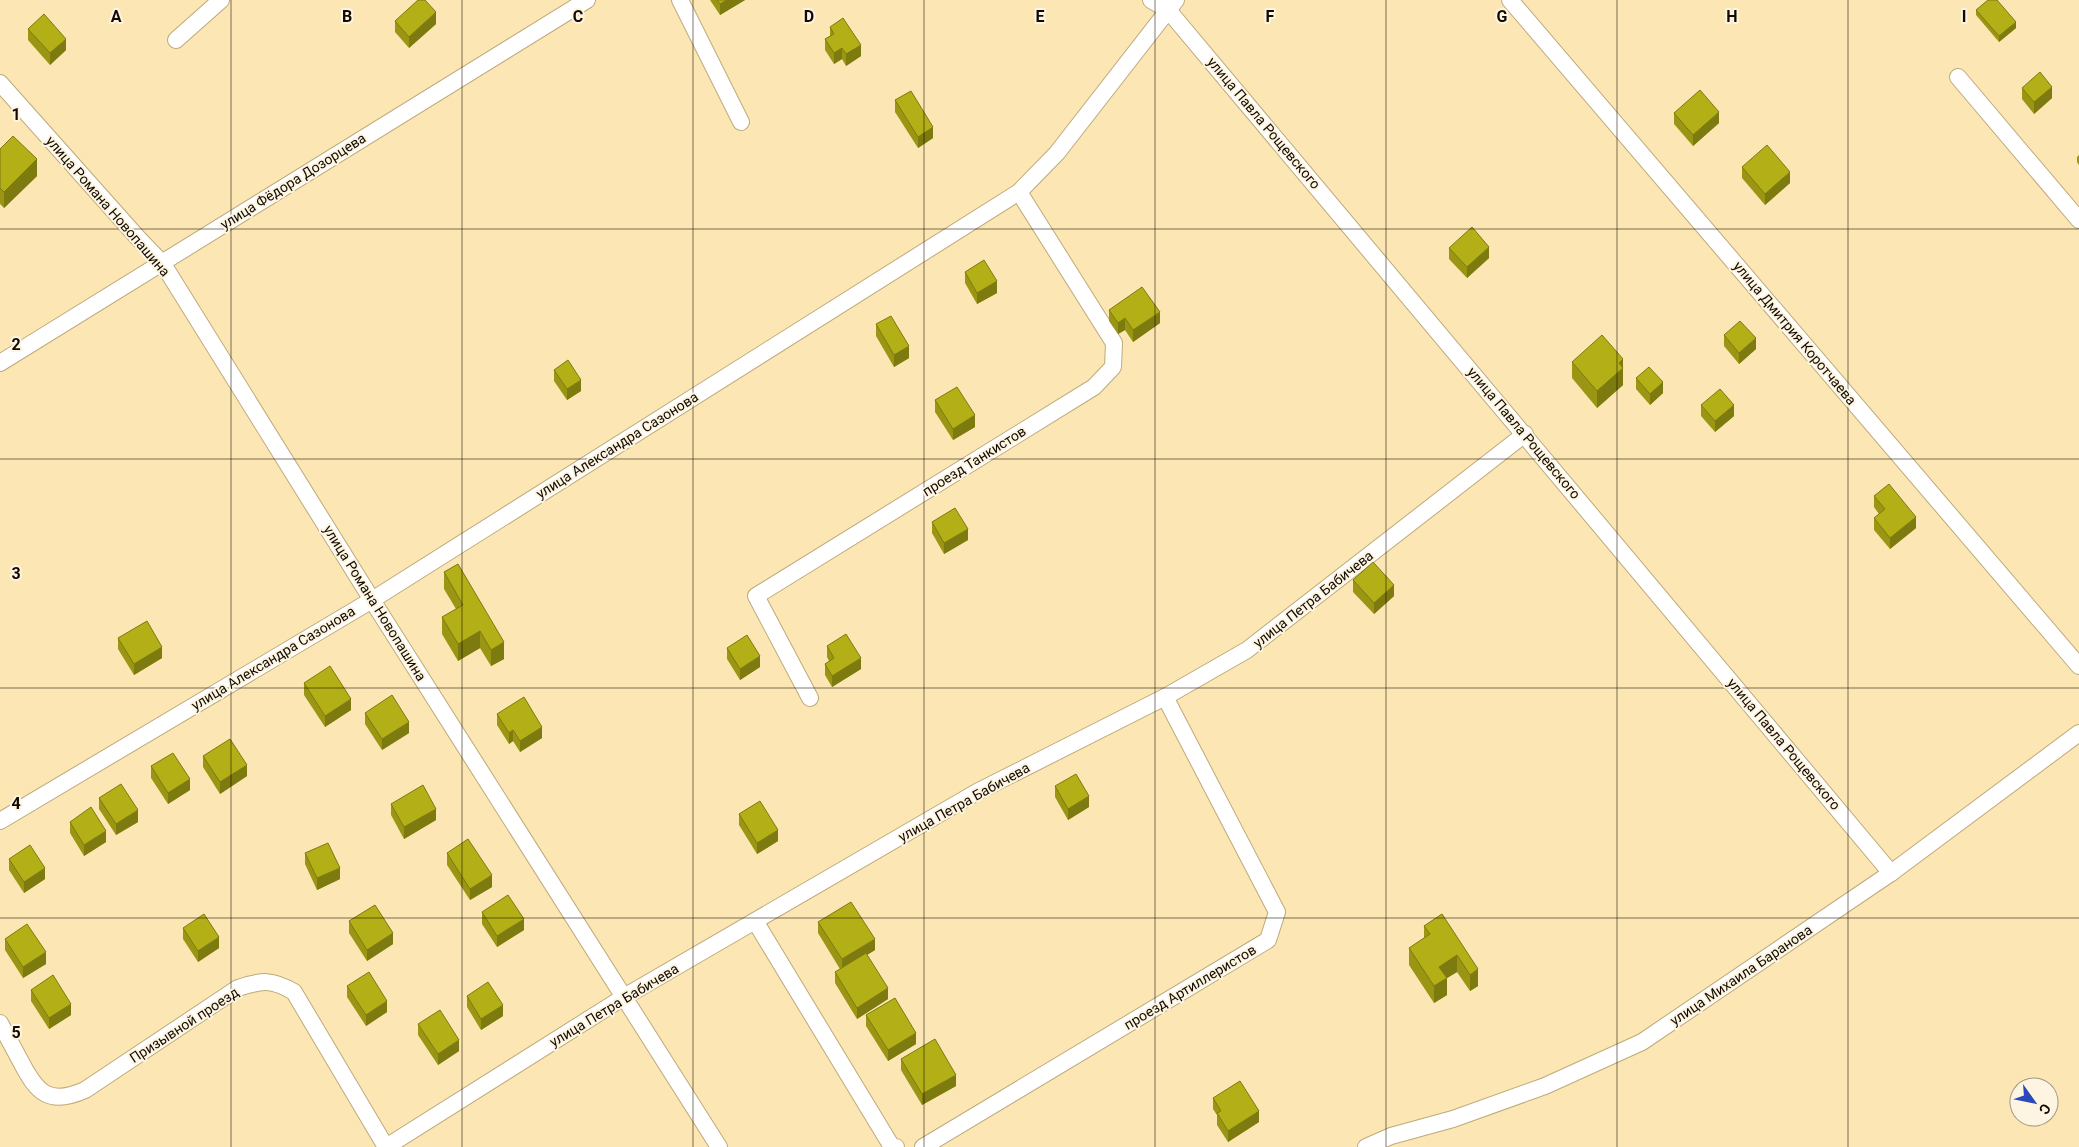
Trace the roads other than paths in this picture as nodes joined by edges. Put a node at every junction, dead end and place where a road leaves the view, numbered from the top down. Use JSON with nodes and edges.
{"nodes":[{"id":1,"x":221,"y":0,"type":"edge"},
{"id":2,"x":587,"y":0,"type":"edge"},
{"id":3,"x":680,"y":0,"type":"edge"},
{"id":4,"x":1151,"y":0,"type":"edge"},
{"id":5,"x":1510,"y":0,"type":"edge"},
{"id":6,"x":1172,"y":5,"type":"edge"},
{"id":7,"x":176,"y":40,"type":"dead end"},
{"id":8,"x":1958,"y":77,"type":"dead end"},
{"id":9,"x":0,"y":83,"type":"edge"},
{"id":10,"x":741,"y":122,"type":"dead end"},
{"id":11,"x":1018,"y":192,"type":"junction"},
{"id":12,"x":2079,"y":220,"type":"edge"},
{"id":13,"x":163,"y":264,"type":"junction"},
{"id":14,"x":0,"y":363,"type":"edge"},
{"id":15,"x":1525,"y":434,"type":"junction"},
{"id":16,"x":372,"y":600,"type":"junction"},
{"id":17,"x":2079,"y":666,"type":"edge"},
{"id":18,"x":1165,"y":697,"type":"junction"},
{"id":19,"x":810,"y":698,"type":"dead end"},
{"id":20,"x":2079,"y":733,"type":"edge"},
{"id":21,"x":0,"y":821,"type":"edge"},
{"id":22,"x":1891,"y":874,"type":"junction"},
{"id":23,"x":754,"y":922,"type":"junction"},
{"id":24,"x":624,"y":997,"type":"junction"},
{"id":25,"x":0,"y":1023,"type":"edge"},
{"id":26,"x":386,"y":1147,"type":"edge"},
{"id":27,"x":719,"y":1147,"type":"edge"},
{"id":28,"x":896,"y":1147,"type":"edge"},
{"id":29,"x":923,"y":1147,"type":"edge"},
{"id":30,"x":1366,"y":1147,"type":"edge"}],
"edges":[{"from":1,"to":7,"type":"street"},
{"from":2,"to":13,"type":"street","name":"улица Фёдора Дозорцева"},
{"from":3,"to":10,"type":"street"},
{"from":4,"to":6,"type":"street","name":"улица Павла Рощевского"},
{"from":5,"to":17,"type":"street","name":"улица Дмитрия Коротчаева"},
{"from":6,"to":11,"type":"street","name":"улица Александра Сазонова"},
{"from":6,"to":15,"type":"street","name":"улица Павла Рощевского"},
{"from":8,"to":12,"type":"street"},
{"from":9,"to":13,"type":"street","name":"улица Романа Новопашина"},
{"from":11,"to":16,"type":"street","name":"улица Александра Сазонова"},
{"from":11,"to":19,"type":"street","name":"проезд Танкистов"},
{"from":13,"to":14,"type":"street","name":"улица Фёдора Дозорцева"},
{"from":13,"to":16,"type":"street","name":"улица Романа Новопашина"},
{"from":15,"to":18,"type":"street","name":"улица Петра Бабичева"},
{"from":15,"to":22,"type":"street","name":"улица Павла Рощевского"},
{"from":16,"to":21,"type":"street","name":"улица Александра Сазонова"},
{"from":16,"to":24,"type":"street","name":"улица Романа Новопашина"},
{"from":18,"to":23,"type":"street","name":"улица Петра Бабичева"},
{"from":18,"to":29,"type":"street","name":"проезд Артиллеристов"},
{"from":20,"to":22,"type":"street","name":"улица Михаила Баранова"},
{"from":22,"to":30,"type":"street","name":"улица Михаила Баранова"},
{"from":23,"to":24,"type":"street","name":"улица Петра Бабичева"},
{"from":23,"to":28,"type":"street"},
{"from":24,"to":26,"type":"street","name":"улица Петра Бабичева"},
{"from":24,"to":27,"type":"street","name":"улица Романа Новопашина"},
{"from":25,"to":26,"type":"street","name":"Призывной проезд"}]}
